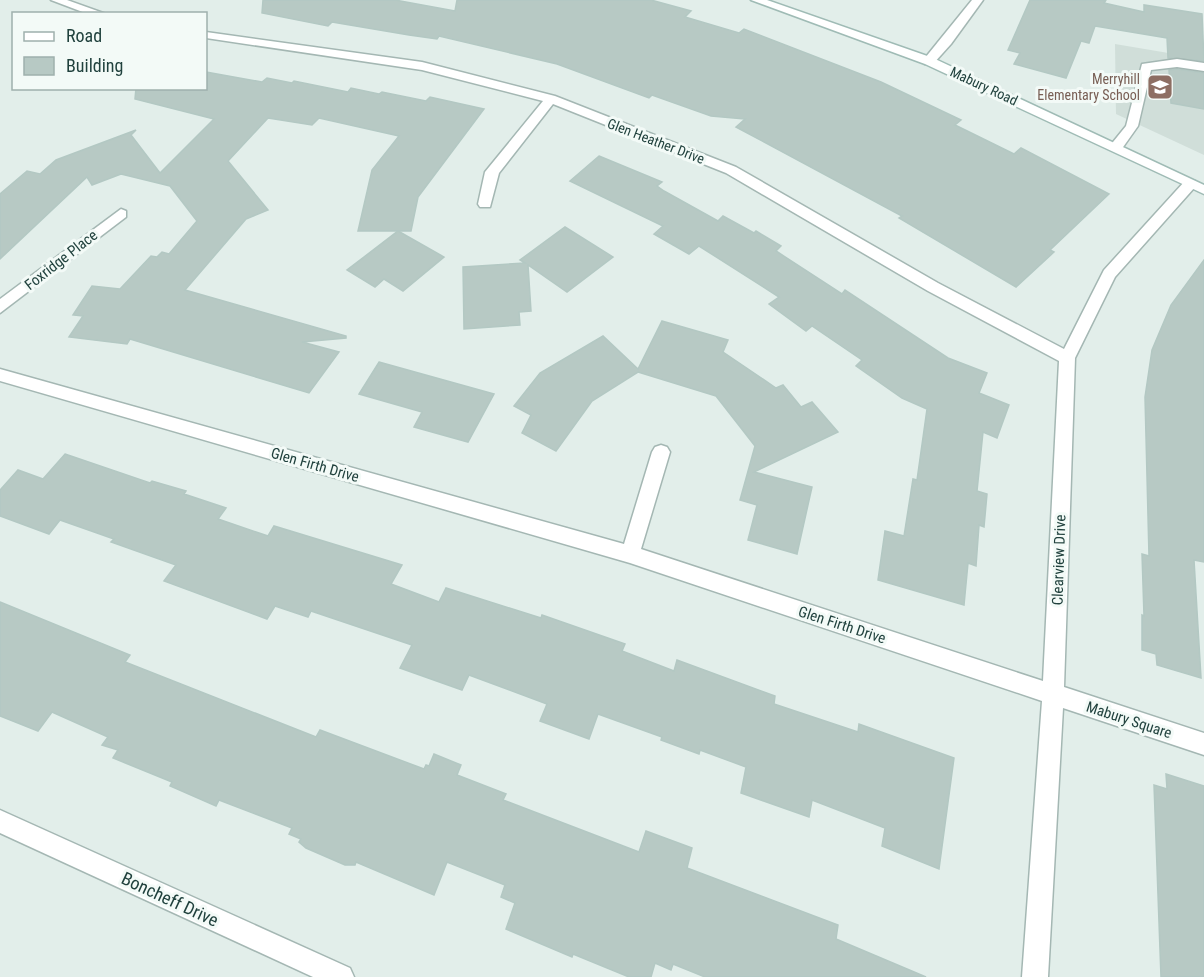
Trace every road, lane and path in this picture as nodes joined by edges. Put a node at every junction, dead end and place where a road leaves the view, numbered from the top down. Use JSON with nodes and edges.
{"nodes":[{"id":1,"x":56,"y":0,"type":"edge"},
{"id":2,"x":756,"y":0,"type":"edge"},
{"id":3,"x":978,"y":0,"type":"edge"},
{"id":4,"x":95,"y":12,"type":"edge"},
{"id":5,"x":207,"y":35,"type":"edge"},
{"id":6,"x":929,"y":61,"type":"junction"},
{"id":7,"x":1204,"y":67,"type":"edge"},
{"id":8,"x":551,"y":99,"type":"junction"},
{"id":9,"x":1116,"y":147,"type":"junction"},
{"id":10,"x":1197,"y":187,"type":"edge"},
{"id":11,"x":485,"y":204,"type":"dead end"},
{"id":12,"x":121,"y":213,"type":"dead end"},
{"id":13,"x":0,"y":307,"type":"edge"},
{"id":14,"x":1067,"y":358,"type":"junction"},
{"id":15,"x":0,"y":375,"type":"edge"},
{"id":16,"x":661,"y":452,"type":"dead end"},
{"id":17,"x":630,"y":554,"type":"junction"},
{"id":18,"x":1053,"y":695,"type":"junction"},
{"id":19,"x":1204,"y":744,"type":"edge"},
{"id":20,"x":0,"y":821,"type":"edge"},
{"id":21,"x":341,"y":977,"type":"edge"},
{"id":22,"x":1035,"y":977,"type":"edge"}],
"edges":[{"from":1,"to":4,"type":"street"},
{"from":2,"to":6,"type":"street","name":"Mabury Road"},
{"from":3,"to":6,"type":"street"},
{"from":5,"to":8,"type":"street","name":"Glen Heather Drive"},
{"from":6,"to":9,"type":"street","name":"Mabury Road"},
{"from":7,"to":9,"type":"street"},
{"from":8,"to":11,"type":"street"},
{"from":8,"to":14,"type":"street","name":"Glen Heather Drive"},
{"from":9,"to":10,"type":"street","name":"Mabury Road"},
{"from":10,"to":14,"type":"street","name":"Clearview Drive"},
{"from":12,"to":13,"type":"street","name":"Foxridge Place"},
{"from":14,"to":18,"type":"street","name":"Clearview Drive"},
{"from":15,"to":17,"type":"street","name":"Glen Firth Drive"},
{"from":16,"to":17,"type":"street"},
{"from":17,"to":18,"type":"street","name":"Glen Firth Drive"},
{"from":18,"to":19,"type":"street","name":"Mabury Square"},
{"from":18,"to":22,"type":"street","name":"Clearview Drive"},
{"from":20,"to":21,"type":"street","name":"Boncheff Drive"}]}
